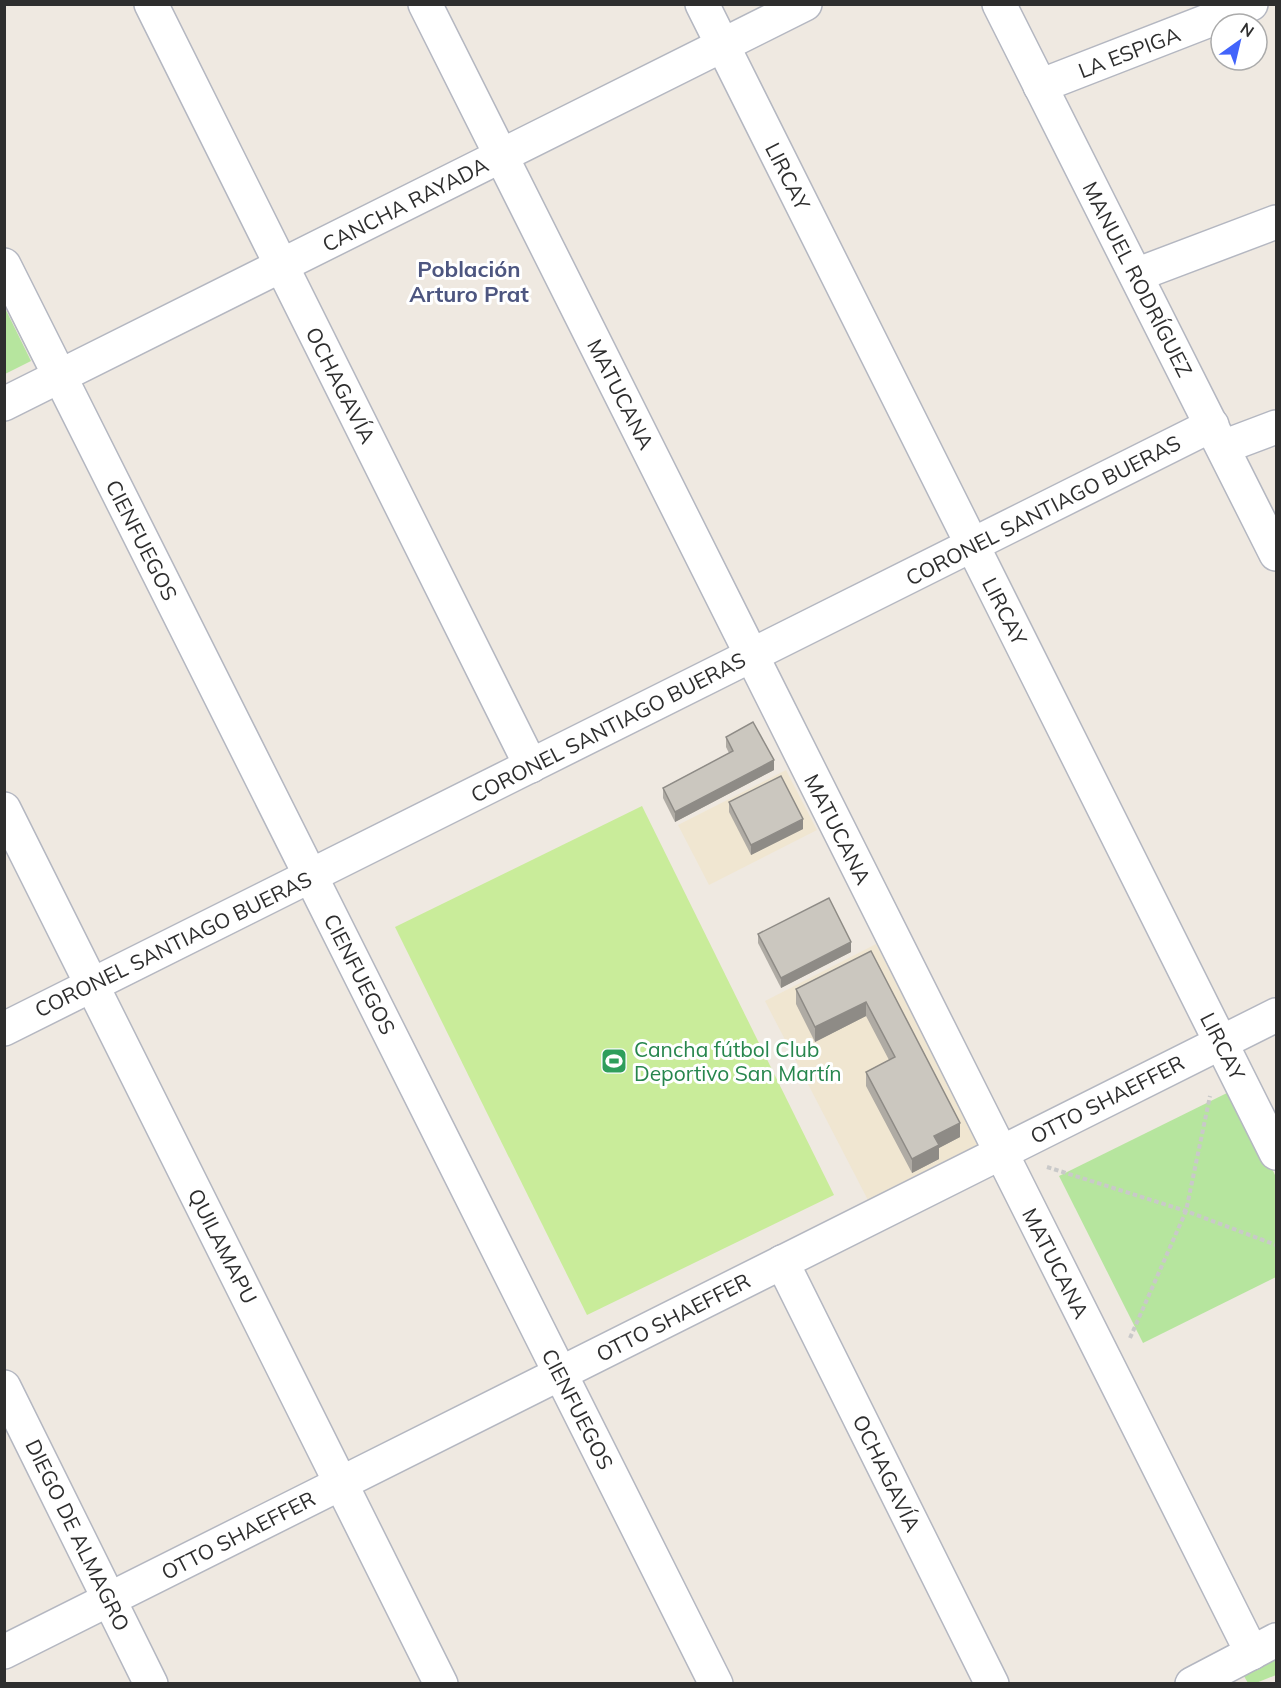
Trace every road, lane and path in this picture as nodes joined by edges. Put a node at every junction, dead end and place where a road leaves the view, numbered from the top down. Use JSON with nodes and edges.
{"nodes":[{"id":1,"x":151,"y":4,"type":"edge"},
{"id":2,"x":425,"y":4,"type":"edge"},
{"id":3,"x":702,"y":4,"type":"edge"},
{"id":4,"x":805,"y":4,"type":"edge"},
{"id":5,"x":999,"y":4,"type":"edge"},
{"id":6,"x":1251,"y":4,"type":"edge"},
{"id":7,"x":723,"y":46,"type":"junction"},
{"id":8,"x":1040,"y":86,"type":"junction"},
{"id":9,"x":501,"y":156,"type":"junction"},
{"id":10,"x":1276,"y":222,"type":"edge"},
{"id":11,"x":4,"y":265,"type":"edge"},
{"id":12,"x":282,"y":266,"type":"junction"},
{"id":13,"x":1136,"y":274,"type":"junction"},
{"id":14,"x":60,"y":377,"type":"junction"},
{"id":15,"x":4,"y":404,"type":"edge"},
{"id":16,"x":1276,"y":427,"type":"edge"},
{"id":17,"x":1217,"y":436,"type":"junction"},
{"id":18,"x":973,"y":546,"type":"junction"},
{"id":19,"x":1276,"y":554,"type":"edge"},
{"id":20,"x":752,"y":656,"type":"junction"},
{"id":21,"x":531,"y":766,"type":"junction"},
{"id":22,"x":4,"y":809,"type":"edge"},
{"id":23,"x":311,"y":876,"type":"junction"},
{"id":24,"x":92,"y":985,"type":"junction"},
{"id":25,"x":1276,"y":1015,"type":"edge"},
{"id":26,"x":4,"y":1029,"type":"edge"},
{"id":27,"x":1221,"y":1042,"type":"junction"},
{"id":28,"x":1001,"y":1152,"type":"junction"},
{"id":29,"x":1276,"y":1153,"type":"edge"},
{"id":30,"x":1186,"y":1211,"type":"junction"},
{"id":31,"x":1276,"y":1245,"type":"edge"},
{"id":32,"x":782,"y":1262,"type":"junction"},
{"id":33,"x":560,"y":1374,"type":"junction"},
{"id":34,"x":1113,"y":1376,"type":"junction"},
{"id":35,"x":4,"y":1387,"type":"edge"},
{"id":36,"x":341,"y":1483,"type":"junction"},
{"id":37,"x":110,"y":1599,"type":"junction"},
{"id":38,"x":1264,"y":1647,"type":"edge"},
{"id":39,"x":4,"y":1652,"type":"edge"},
{"id":40,"x":152,"y":1683,"type":"edge"},
{"id":41,"x":441,"y":1683,"type":"edge"},
{"id":42,"x":716,"y":1683,"type":"edge"},
{"id":43,"x":992,"y":1683,"type":"edge"},
{"id":44,"x":1192,"y":1683,"type":"edge"}],
"edges":[{"from":1,"to":12,"type":"street","name":"OCHAGAVÍA"},
{"from":2,"to":9,"type":"street","name":"MATUCANA"},
{"from":3,"to":7,"type":"street","name":"LIRCAY"},
{"from":4,"to":7,"type":"street","name":"CANCHA RAYADA"},
{"from":5,"to":8,"type":"street","name":"MANUEL RODRÍGUEZ"},
{"from":6,"to":8,"type":"street","name":"LA ESPIGA"},
{"from":7,"to":9,"type":"street","name":"CANCHA RAYADA"},
{"from":7,"to":18,"type":"street","name":"LIRCAY"},
{"from":8,"to":13,"type":"street","name":"MANUEL RODRÍGUEZ"},
{"from":9,"to":12,"type":"street","name":"CANCHA RAYADA"},
{"from":9,"to":20,"type":"street","name":"MATUCANA"},
{"from":10,"to":13,"type":"street"},
{"from":11,"to":14,"type":"street","name":"CIENFUEGOS"},
{"from":12,"to":14,"type":"street","name":"CANCHA RAYADA"},
{"from":12,"to":21,"type":"street","name":"OCHAGAVÍA"},
{"from":13,"to":17,"type":"street","name":"MANUEL RODRÍGUEZ"},
{"from":14,"to":15,"type":"street","name":"CANCHA RAYADA"},
{"from":14,"to":23,"type":"street","name":"CIENFUEGOS"},
{"from":16,"to":17,"type":"street","name":"CORONEL SANTIAGO BUERAS"},
{"from":17,"to":18,"type":"street","name":"CORONEL SANTIAGO BUERAS"},
{"from":17,"to":19,"type":"street","name":"MANUEL RODRÍGUEZ"},
{"from":18,"to":20,"type":"street","name":"CORONEL SANTIAGO BUERAS"},
{"from":18,"to":27,"type":"street","name":"LIRCAY"},
{"from":20,"to":21,"type":"street","name":"CORONEL SANTIAGO BUERAS"},
{"from":20,"to":28,"type":"street","name":"MATUCANA"},
{"from":21,"to":23,"type":"street","name":"CORONEL SANTIAGO BUERAS"},
{"from":22,"to":24,"type":"street","name":"QUILAMAPU"},
{"from":23,"to":24,"type":"street","name":"CORONEL SANTIAGO BUERAS"},
{"from":23,"to":33,"type":"street","name":"CIENFUEGOS"},
{"from":24,"to":26,"type":"street","name":"CORONEL SANTIAGO BUERAS"},
{"from":24,"to":36,"type":"street","name":"QUILAMAPU"},
{"from":25,"to":27,"type":"street","name":"OTTO SHAEFFER"},
{"from":27,"to":28,"type":"street","name":"OTTO SHAEFFER"},
{"from":27,"to":29,"type":"street","name":"LIRCAY"},
{"from":27,"to":30,"type":"path"},
{"from":28,"to":30,"type":"path"},
{"from":28,"to":32,"type":"street","name":"OTTO SHAEFFER"},
{"from":28,"to":34,"type":"street","name":"MATUCANA"},
{"from":30,"to":31,"type":"path"},
{"from":30,"to":34,"type":"path"},
{"from":32,"to":33,"type":"street","name":"OTTO SHAEFFER"},
{"from":32,"to":43,"type":"street","name":"OCHAGAVÍA"},
{"from":33,"to":36,"type":"street","name":"OTTO SHAEFFER"},
{"from":33,"to":42,"type":"street","name":"CIENFUEGOS"},
{"from":34,"to":38,"type":"street","name":"MATUCANA"},
{"from":35,"to":37,"type":"street","name":"DIEGO DE ALMAGRO"},
{"from":36,"to":37,"type":"street","name":"OTTO SHAEFFER"},
{"from":36,"to":41,"type":"street","name":"QUILAMAPU"},
{"from":37,"to":39,"type":"street","name":"OTTO SHAEFFER"},
{"from":37,"to":40,"type":"street","name":"DIEGO DE ALMAGRO"},
{"from":38,"to":44,"type":"street"}]}
